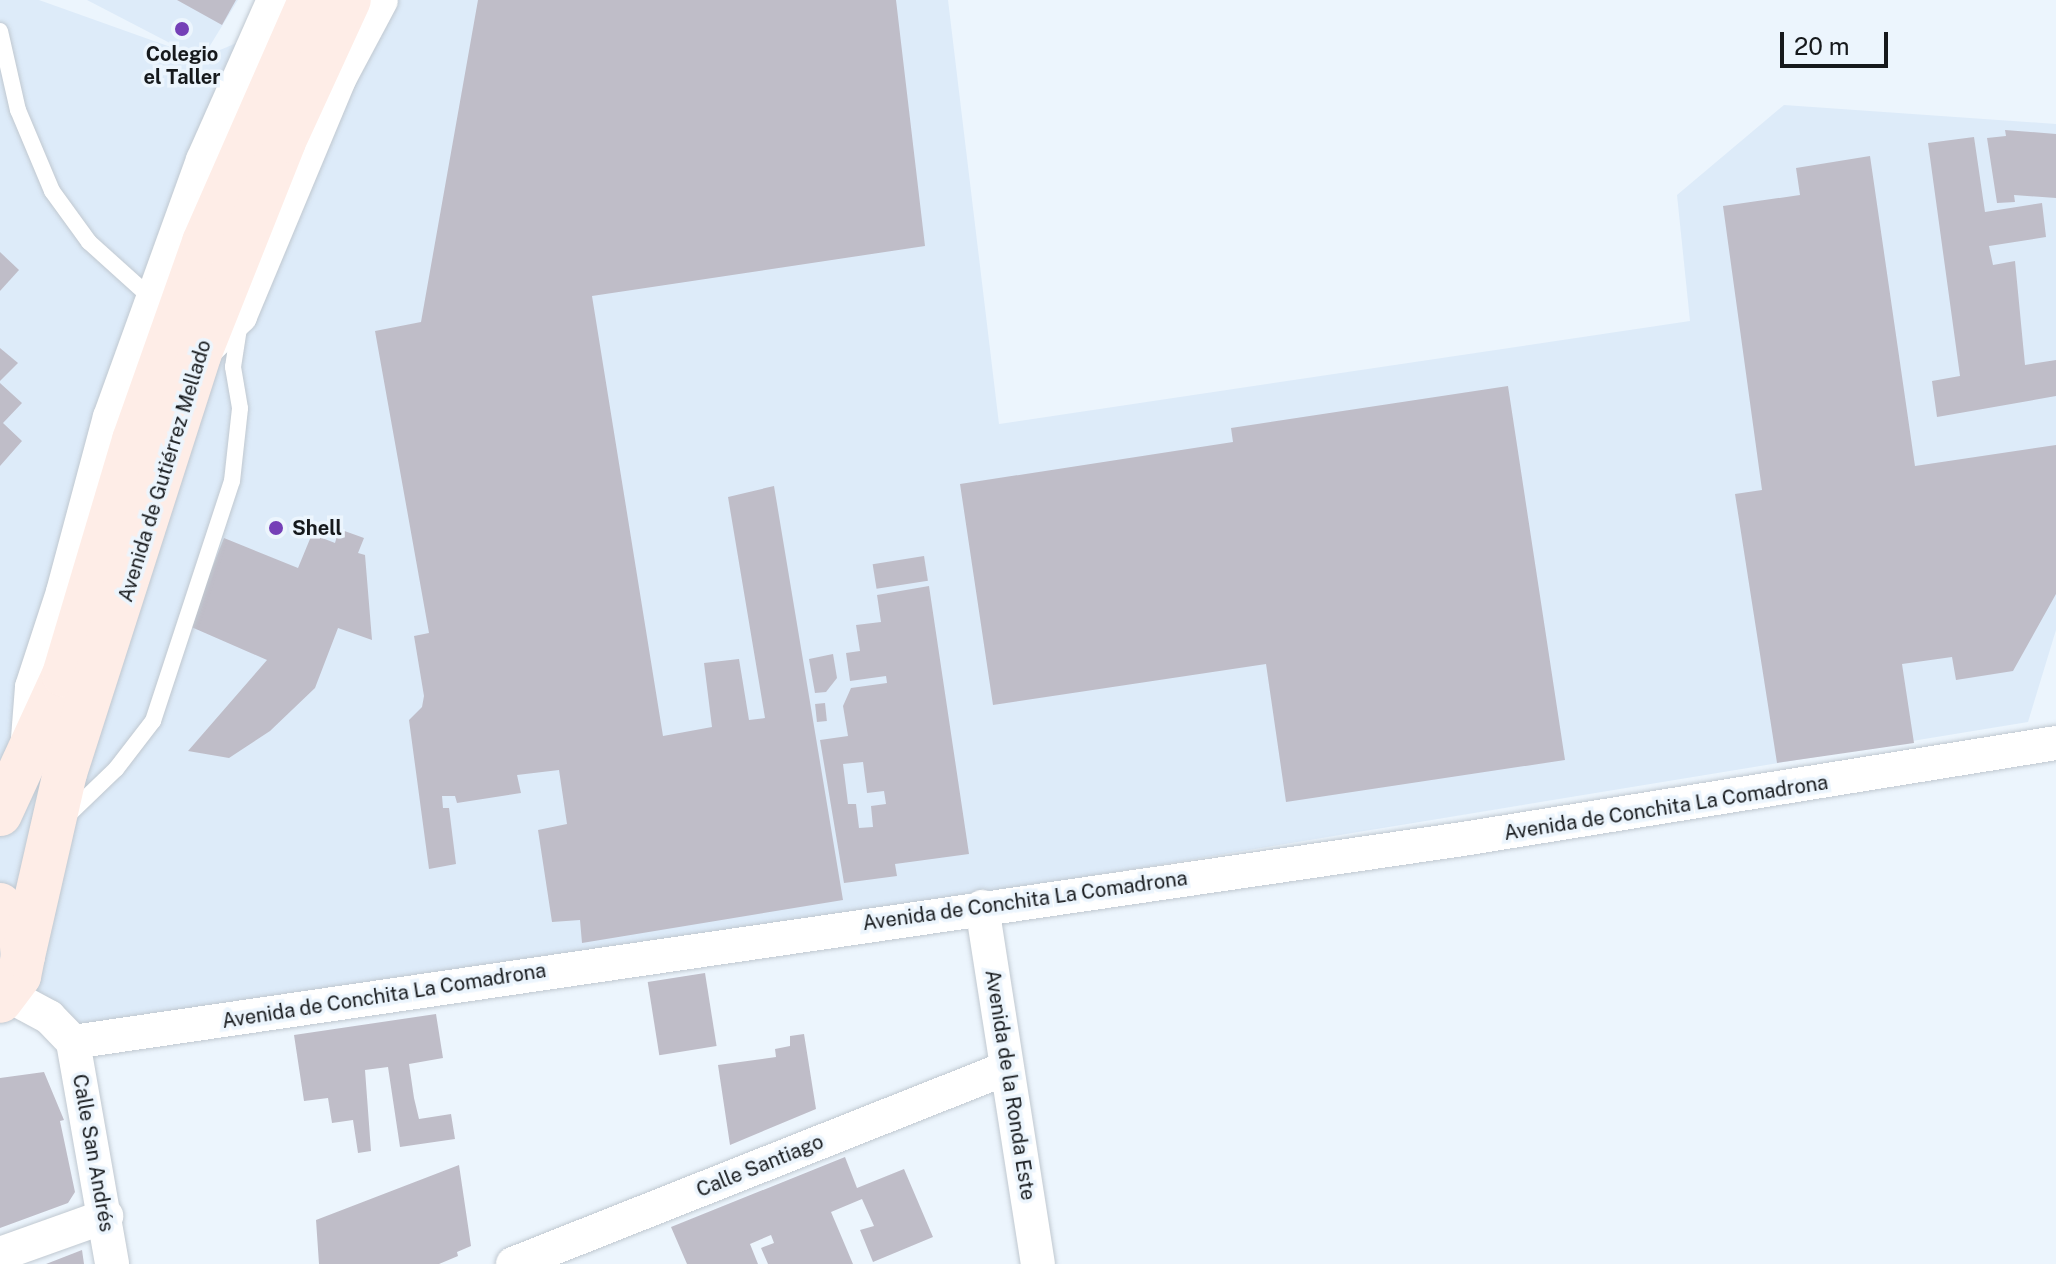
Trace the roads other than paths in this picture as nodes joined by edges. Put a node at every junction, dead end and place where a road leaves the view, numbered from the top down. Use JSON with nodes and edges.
{"nodes":[{"id":1,"x":274,"y":0,"type":"edge"},
{"id":2,"x":310,"y":0,"type":"edge"},
{"id":3,"x":349,"y":0,"type":"edge"},
{"id":4,"x":381,"y":0,"type":"edge"},
{"id":5,"x":0,"y":31,"type":"edge"},
{"id":6,"x":150,"y":297,"type":"junction"},
{"id":7,"x":240,"y":316,"type":"junction"},
{"id":8,"x":199,"y":355,"type":"junction"},
{"id":9,"x":2056,"y":743,"type":"edge"},
{"id":10,"x":26,"y":766,"type":"junction"},
{"id":11,"x":0,"y":814,"type":"edge"},
{"id":12,"x":50,"y":834,"type":"junction"},
{"id":13,"x":0,"y":905,"type":"edge"},
{"id":14,"x":982,"y":907,"type":"junction"},
{"id":15,"x":10,"y":984,"type":"edge"},
{"id":16,"x":73,"y":1042,"type":"junction"},
{"id":17,"x":1007,"y":1068,"type":"junction"},
{"id":18,"x":106,"y":1216,"type":"junction"},
{"id":19,"x":0,"y":1254,"type":"edge"},
{"id":20,"x":112,"y":1264,"type":"edge"},
{"id":21,"x":513,"y":1264,"type":"edge"},
{"id":22,"x":1038,"y":1264,"type":"edge"}],
"edges":[{"from":1,"to":6,"type":"street"},
{"from":2,"to":10,"type":"main road","name":"Avenida de Gutiérrez Mellado"},
{"from":3,"to":8,"type":"main road","name":"Avenida de Gutiérrez Mellado"},
{"from":4,"to":7,"type":"street"},
{"from":5,"to":6,"type":"lane"},
{"from":6,"to":10,"type":"street"},
{"from":7,"to":8,"type":"street"},
{"from":7,"to":12,"type":"lane"},
{"from":8,"to":12,"type":"main road","name":"Avenida de Gutiérrez Mellado"},
{"from":9,"to":14,"type":"street","name":"Avenida de Conchita La Comadrona"},
{"from":10,"to":11,"type":"main road","name":"Avenida de Gutiérrez Mellado"},
{"from":12,"to":15,"type":"main road","name":"Avenida de Gutiérrez Mellado"},
{"from":13,"to":15,"type":"main road"},
{"from":14,"to":16,"type":"street","name":"Avenida de Conchita La Comadrona"},
{"from":14,"to":17,"type":"street","name":"Avenida de la Ronda Este"},
{"from":15,"to":16,"type":"street"},
{"from":16,"to":18,"type":"street","name":"Calle San Andrés"},
{"from":17,"to":21,"type":"street","name":"Calle Santiago"},
{"from":17,"to":22,"type":"street","name":"Avenida de la Ronda Este"},
{"from":18,"to":19,"type":"street"},
{"from":18,"to":20,"type":"street","name":"Calle San Andrés"}]}
